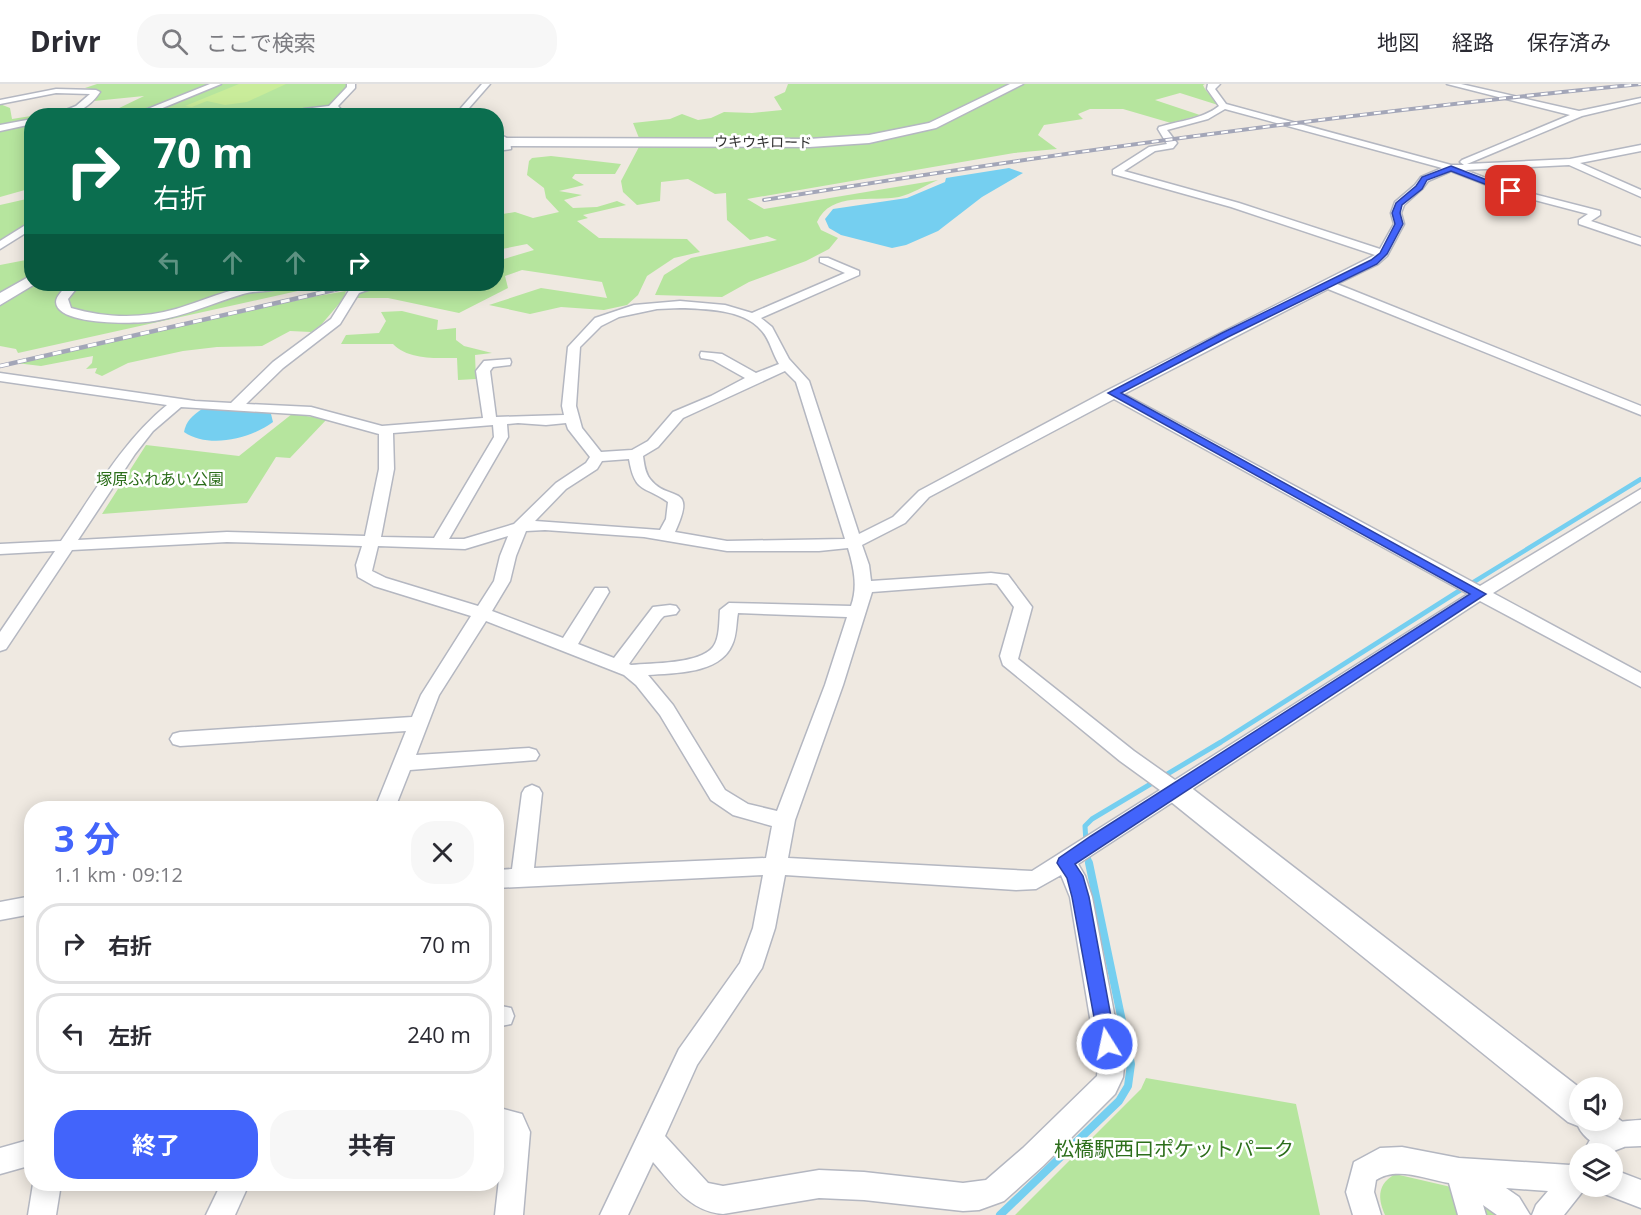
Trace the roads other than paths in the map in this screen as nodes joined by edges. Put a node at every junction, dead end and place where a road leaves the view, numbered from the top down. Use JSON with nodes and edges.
{"nodes":[{"id":1,"x":217,"y":84,"type":"edge"},
{"id":2,"x":351,"y":84,"type":"edge"},
{"id":3,"x":486,"y":84,"type":"edge"},
{"id":4,"x":1018,"y":84,"type":"edge"},
{"id":5,"x":1216,"y":84,"type":"edge"},
{"id":6,"x":1451,"y":84,"type":"edge"},
{"id":7,"x":22,"y":88,"type":"dead end"},
{"id":8,"x":0,"y":95,"type":"edge"},
{"id":9,"x":1641,"y":100,"type":"edge"},
{"id":10,"x":0,"y":102,"type":"edge"},
{"id":11,"x":1223,"y":106,"type":"junction"},
{"id":12,"x":79,"y":108,"type":"edge"},
{"id":13,"x":155,"y":108,"type":"edge"},
{"id":14,"x":334,"y":108,"type":"edge"},
{"id":15,"x":465,"y":108,"type":"edge"},
{"id":16,"x":1579,"y":114,"type":"junction"},
{"id":17,"x":24,"y":123,"type":"edge"},
{"id":18,"x":0,"y":128,"type":"edge"},
{"id":19,"x":504,"y":142,"type":"edge"},
{"id":20,"x":1641,"y":148,"type":"edge"},
{"id":21,"x":1570,"y":162,"type":"junction"},
{"id":22,"x":1453,"y":167,"type":"junction"},
{"id":23,"x":1641,"y":194,"type":"edge"},
{"id":24,"x":24,"y":230,"type":"edge"},
{"id":25,"x":1641,"y":242,"type":"edge"},
{"id":26,"x":0,"y":246,"type":"edge"},
{"id":27,"x":1383,"y":254,"type":"junction"},
{"id":28,"x":824,"y":260,"type":"dead end"},
{"id":29,"x":24,"y":284,"type":"edge"},
{"id":30,"x":1329,"y":285,"type":"junction"},
{"id":31,"x":68,"y":291,"type":"edge"},
{"id":32,"x":240,"y":291,"type":"edge"},
{"id":33,"x":355,"y":291,"type":"edge"},
{"id":34,"x":0,"y":300,"type":"edge"},
{"id":35,"x":753,"y":317,"type":"junction"},
{"id":36,"x":706,"y":355,"type":"dead end"},
{"id":37,"x":505,"y":362,"type":"dead end"},
{"id":38,"x":787,"y":365,"type":"junction"},
{"id":39,"x":0,"y":377,"type":"edge"},
{"id":40,"x":755,"y":378,"type":"junction"},
{"id":41,"x":1113,"y":393,"type":"junction"},
{"id":42,"x":178,"y":403,"type":"junction"},
{"id":43,"x":233,"y":408,"type":"junction"},
{"id":44,"x":1641,"y":411,"type":"edge"},
{"id":45,"x":573,"y":418,"type":"junction"},
{"id":46,"x":495,"y":421,"type":"junction"},
{"id":47,"x":382,"y":430,"type":"junction"},
{"id":48,"x":634,"y":454,"type":"junction"},
{"id":49,"x":597,"y":457,"type":"junction"},
{"id":50,"x":1641,"y":494,"type":"edge"},
{"id":51,"x":520,"y":527,"type":"junction"},
{"id":52,"x":666,"y":535,"type":"junction"},
{"id":53,"x":371,"y":541,"type":"junction"},
{"id":54,"x":440,"y":543,"type":"junction"},
{"id":55,"x":853,"y":543,"type":"junction"},
{"id":56,"x":67,"y":545,"type":"junction"},
{"id":57,"x":0,"y":549,"type":"edge"},
{"id":58,"x":865,"y":587,"type":"junction"},
{"id":59,"x":601,"y":592,"type":"dead end"},
{"id":60,"x":1477,"y":593,"type":"junction"},
{"id":61,"x":670,"y":610,"type":"dead end"},
{"id":62,"x":859,"y":612,"type":"junction"},
{"id":63,"x":482,"y":613,"type":"junction"},
{"id":64,"x":0,"y":645,"type":"edge"},
{"id":65,"x":567,"y":647,"type":"junction"},
{"id":66,"x":624,"y":669,"type":"junction"},
{"id":67,"x":1641,"y":681,"type":"edge"},
{"id":68,"x":418,"y":723,"type":"junction"},
{"id":69,"x":180,"y":739,"type":"dead end"},
{"id":70,"x":529,"y":755,"type":"dead end"},
{"id":71,"x":402,"y":764,"type":"junction"},
{"id":72,"x":1165,"y":783,"type":"junction"},
{"id":73,"x":532,"y":793,"type":"dead end"},
{"id":74,"x":388,"y":801,"type":"edge"},
{"id":75,"x":784,"y":820,"type":"junction"},
{"id":76,"x":1072,"y":858,"type":"junction"},
{"id":77,"x":774,"y":866,"type":"junction"},
{"id":78,"x":522,"y":878,"type":"junction"},
{"id":79,"x":504,"y":879,"type":"edge"},
{"id":80,"x":24,"y":906,"type":"edge"},
{"id":81,"x":0,"y":910,"type":"edge"},
{"id":82,"x":1569,"y":1101,"type":"edge"},
{"id":83,"x":504,"y":1121,"type":"edge"},
{"id":84,"x":650,"y":1139,"type":"junction"},
{"id":85,"x":24,"y":1154,"type":"edge"},
{"id":86,"x":0,"y":1161,"type":"edge"},
{"id":87,"x":1459,"y":1172,"type":"junction"},
{"id":88,"x":1569,"y":1177,"type":"edge"},
{"id":89,"x":1623,"y":1187,"type":"edge"},
{"id":90,"x":1569,"y":1188,"type":"edge"},
{"id":91,"x":46,"y":1191,"type":"edge"},
{"id":92,"x":232,"y":1191,"type":"edge"},
{"id":93,"x":1641,"y":1194,"type":"edge"},
{"id":94,"x":42,"y":1215,"type":"edge"},
{"id":95,"x":220,"y":1215,"type":"edge"},
{"id":96,"x":508,"y":1215,"type":"edge"},
{"id":97,"x":614,"y":1215,"type":"edge"},
{"id":98,"x":1367,"y":1215,"type":"edge"},
{"id":99,"x":1472,"y":1215,"type":"edge"},
{"id":100,"x":1516,"y":1215,"type":"edge"},
{"id":101,"x":1546,"y":1215,"type":"edge"}],
"edges":[{"from":1,"to":13,"type":"street"},
{"from":2,"to":14,"type":"street"},
{"from":3,"to":15,"type":"street"},
{"from":4,"to":19,"type":"street","name":"ウキウキロード"},
{"from":5,"to":11,"type":"street"},
{"from":6,"to":16,"type":"street"},
{"from":7,"to":8,"type":"street"},
{"from":9,"to":16,"type":"street"},
{"from":10,"to":12,"type":"street"},
{"from":11,"to":22,"type":"street"},
{"from":11,"to":27,"type":"street"},
{"from":16,"to":22,"type":"street"},
{"from":17,"to":18,"type":"street"},
{"from":20,"to":21,"type":"street"},
{"from":21,"to":22,"type":"street"},
{"from":21,"to":23,"type":"street"},
{"from":22,"to":25,"type":"street"},
{"from":22,"to":27,"type":"street"},
{"from":24,"to":26,"type":"street"},
{"from":27,"to":30,"type":"street"},
{"from":28,"to":35,"type":"street"},
{"from":29,"to":34,"type":"street"},
{"from":30,"to":41,"type":"street"},
{"from":30,"to":44,"type":"street"},
{"from":31,"to":32,"type":"street"},
{"from":33,"to":43,"type":"street"},
{"from":35,"to":38,"type":"street"},
{"from":35,"to":45,"type":"street"},
{"from":36,"to":40,"type":"street"},
{"from":37,"to":46,"type":"street"},
{"from":38,"to":40,"type":"street"},
{"from":38,"to":55,"type":"street"},
{"from":39,"to":42,"type":"street"},
{"from":40,"to":48,"type":"street"},
{"from":41,"to":55,"type":"street"},
{"from":41,"to":60,"type":"street"},
{"from":42,"to":43,"type":"street"},
{"from":42,"to":56,"type":"street"},
{"from":43,"to":47,"type":"street"},
{"from":45,"to":46,"type":"street"},
{"from":45,"to":49,"type":"street"},
{"from":46,"to":47,"type":"street"},
{"from":46,"to":54,"type":"street"},
{"from":47,"to":53,"type":"street"},
{"from":48,"to":49,"type":"street"},
{"from":48,"to":52,"type":"street"},
{"from":49,"to":51,"type":"street"},
{"from":50,"to":60,"type":"street"},
{"from":51,"to":52,"type":"street"},
{"from":51,"to":54,"type":"street"},
{"from":51,"to":63,"type":"street"},
{"from":52,"to":55,"type":"street"},
{"from":53,"to":54,"type":"street"},
{"from":53,"to":56,"type":"street"},
{"from":53,"to":63,"type":"street"},
{"from":55,"to":58,"type":"street"},
{"from":56,"to":57,"type":"street"},
{"from":56,"to":64,"type":"street"},
{"from":58,"to":62,"type":"street"},
{"from":58,"to":72,"type":"street"},
{"from":59,"to":65,"type":"street"},
{"from":60,"to":67,"type":"street"},
{"from":60,"to":72,"type":"street"},
{"from":61,"to":66,"type":"street"},
{"from":62,"to":66,"type":"street"},
{"from":62,"to":75,"type":"street"},
{"from":63,"to":65,"type":"street"},
{"from":63,"to":68,"type":"street"},
{"from":65,"to":66,"type":"street"},
{"from":66,"to":75,"type":"street"},
{"from":68,"to":69,"type":"street"},
{"from":68,"to":71,"type":"street"},
{"from":70,"to":71,"type":"street"},
{"from":71,"to":74,"type":"street"},
{"from":72,"to":76,"type":"street"},
{"from":72,"to":82,"type":"street"},
{"from":73,"to":78,"type":"street"},
{"from":75,"to":77,"type":"street"},
{"from":76,"to":77,"type":"street"},
{"from":76,"to":84,"type":"street"},
{"from":77,"to":78,"type":"street"},
{"from":77,"to":84,"type":"street"},
{"from":78,"to":79,"type":"street"},
{"from":80,"to":81,"type":"street"},
{"from":83,"to":96,"type":"street"},
{"from":84,"to":97,"type":"street"},
{"from":85,"to":86,"type":"street"},
{"from":87,"to":88,"type":"street"},
{"from":87,"to":98,"type":"street"},
{"from":87,"to":99,"type":"street"},
{"from":87,"to":100,"type":"street"},
{"from":89,"to":93,"type":"street"},
{"from":90,"to":101,"type":"street"},
{"from":91,"to":94,"type":"street"},
{"from":92,"to":95,"type":"street"}]}
